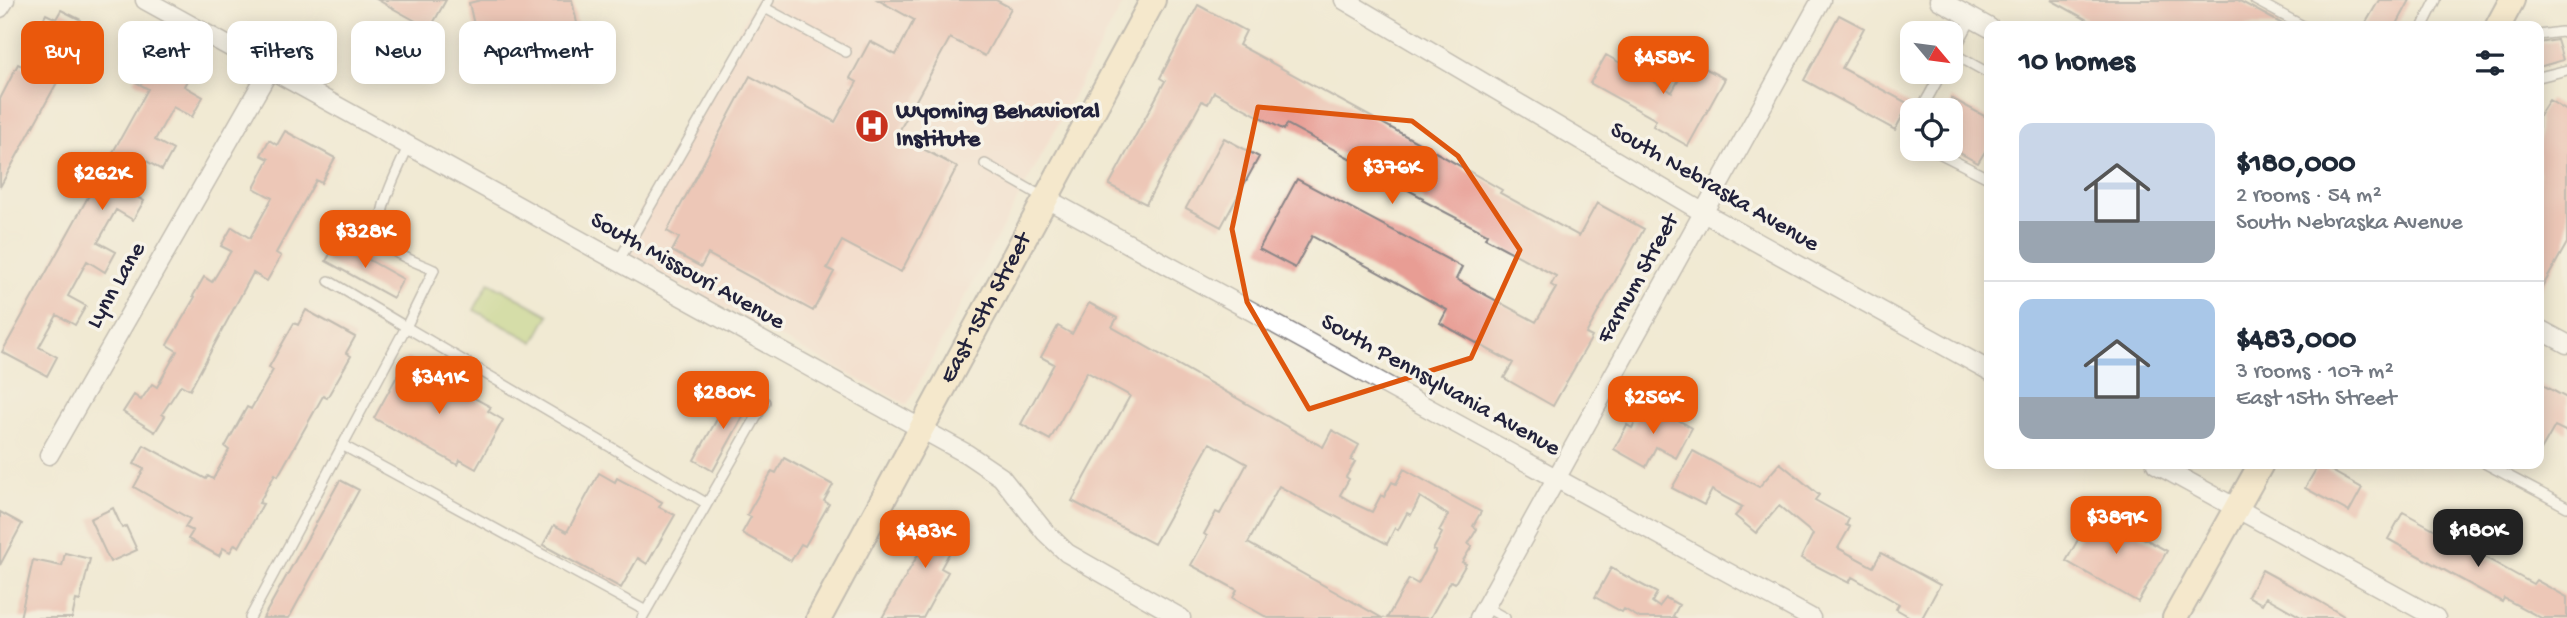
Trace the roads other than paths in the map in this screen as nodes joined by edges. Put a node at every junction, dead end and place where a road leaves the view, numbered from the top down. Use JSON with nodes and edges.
{"nodes":[{"id":1,"x":5,"y":0,"type":"edge"},
{"id":2,"x":145,"y":0,"type":"edge"},
{"id":3,"x":1153,"y":0,"type":"edge"},
{"id":4,"x":1821,"y":0,"type":"edge"},
{"id":5,"x":1939,"y":0,"type":"edge"},
{"id":6,"x":2255,"y":0,"type":"edge"},
{"id":7,"x":2436,"y":0,"type":"edge"},
{"id":8,"x":2512,"y":0,"type":"edge"},
{"id":9,"x":1356,"y":3,"type":"edge"},
{"id":10,"x":767,"y":4,"type":"edge"},
{"id":11,"x":0,"y":8,"type":"edge"},
{"id":12,"x":1972,"y":18,"type":"junction"},
{"id":13,"x":2294,"y":21,"type":"edge"},
{"id":14,"x":2426,"y":21,"type":"edge"},
{"id":15,"x":2501,"y":21,"type":"edge"},
{"id":16,"x":1984,"y":25,"type":"edge"},
{"id":17,"x":1964,"y":32,"type":"edge"},
{"id":18,"x":2544,"y":34,"type":"edge"},
{"id":19,"x":2567,"y":34,"type":"edge"},
{"id":20,"x":227,"y":45,"type":"edge"},
{"id":21,"x":846,"y":52,"type":"dead end"},
{"id":22,"x":1964,"y":60,"type":"edge"},
{"id":23,"x":2567,"y":70,"type":"edge"},
{"id":24,"x":1984,"y":71,"type":"edge"},
{"id":25,"x":2544,"y":76,"type":"edge"},
{"id":26,"x":261,"y":84,"type":"edge"},
{"id":27,"x":297,"y":84,"type":"edge"},
{"id":28,"x":408,"y":146,"type":"junction"},
{"id":29,"x":1954,"y":161,"type":"edge"},
{"id":30,"x":985,"y":164,"type":"dead end"},
{"id":31,"x":1984,"y":177,"type":"edge"},
{"id":32,"x":1045,"y":198,"type":"junction"},
{"id":33,"x":1704,"y":213,"type":"junction"},
{"id":34,"x":618,"y":262,"type":"junction"},
{"id":35,"x":329,"y":281,"type":"dead end"},
{"id":36,"x":405,"y":327,"type":"junction"},
{"id":37,"x":2544,"y":332,"type":"edge"},
{"id":38,"x":2567,"y":344,"type":"edge"},
{"id":39,"x":1984,"y":368,"type":"edge"},
{"id":40,"x":765,"y":402,"type":"dead end"},
{"id":41,"x":920,"y":429,"type":"junction"},
{"id":42,"x":342,"y":445,"type":"junction"},
{"id":43,"x":49,"y":455,"type":"dead end"},
{"id":44,"x":2165,"y":469,"type":"edge"},
{"id":45,"x":2258,"y":469,"type":"edge"},
{"id":46,"x":2495,"y":469,"type":"edge"},
{"id":47,"x":1555,"y":478,"type":"junction"},
{"id":48,"x":706,"y":503,"type":"junction"},
{"id":49,"x":2567,"y":507,"type":"edge"},
{"id":50,"x":2236,"y":508,"type":"junction"},
{"id":51,"x":1482,"y":612,"type":"edge"},
{"id":52,"x":644,"y":614,"type":"edge"},
{"id":53,"x":250,"y":618,"type":"edge"},
{"id":54,"x":819,"y":618,"type":"edge"},
{"id":55,"x":1181,"y":618,"type":"edge"},
{"id":56,"x":1505,"y":618,"type":"edge"},
{"id":57,"x":1811,"y":618,"type":"edge"},
{"id":58,"x":2175,"y":618,"type":"edge"},
{"id":59,"x":2436,"y":618,"type":"edge"}],
"edges":[{"from":1,"to":11,"type":"street"},
{"from":2,"to":20,"type":"street","name":"South Missouri Avenue"},
{"from":3,"to":32,"type":"main road","name":"East 15th Street"},
{"from":4,"to":33,"type":"street","name":"Farnum Street"},
{"from":5,"to":12,"type":"street"},
{"from":6,"to":13,"type":"lane"},
{"from":7,"to":14,"type":"lane"},
{"from":8,"to":15,"type":"main road"},
{"from":9,"to":33,"type":"street","name":"South Nebraska Avenue"},
{"from":10,"to":21,"type":"lane"},
{"from":10,"to":34,"type":"lane"},
{"from":12,"to":16,"type":"street"},
{"from":12,"to":17,"type":"lane"},
{"from":18,"to":19,"type":"lane"},
{"from":22,"to":24,"type":"lane"},
{"from":23,"to":25,"type":"lane"},
{"from":26,"to":43,"type":"street","name":"Lynn Lane"},
{"from":27,"to":28,"type":"street","name":"South Missouri Avenue"},
{"from":28,"to":34,"type":"street","name":"South Missouri Avenue"},
{"from":28,"to":36,"type":"lane"},
{"from":29,"to":31,"type":"lane"},
{"from":30,"to":32,"type":"lane"},
{"from":32,"to":41,"type":"main road","name":"East 15th Street"},
{"from":32,"to":47,"type":"street","name":"South Pennsylvania Avenue"},
{"from":33,"to":39,"type":"street","name":"South Nebraska Avenue"},
{"from":33,"to":47,"type":"street","name":"Farnum Street"},
{"from":34,"to":41,"type":"street","name":"South Missouri Avenue"},
{"from":35,"to":36,"type":"lane"},
{"from":36,"to":42,"type":"lane"},
{"from":36,"to":48,"type":"lane"},
{"from":37,"to":38,"type":"street"},
{"from":40,"to":48,"type":"lane"},
{"from":41,"to":54,"type":"main road","name":"East 15th Street"},
{"from":41,"to":55,"type":"street","name":"South Missouri Avenue"},
{"from":42,"to":52,"type":"lane"},
{"from":42,"to":53,"type":"lane"},
{"from":44,"to":50,"type":"street"},
{"from":45,"to":50,"type":"main road"},
{"from":46,"to":49,"type":"lane"},
{"from":47,"to":51,"type":"street","name":"Farnum Street"},
{"from":47,"to":57,"type":"street","name":"South Pennsylvania Avenue"},
{"from":48,"to":52,"type":"lane"},
{"from":50,"to":58,"type":"main road"},
{"from":50,"to":59,"type":"street"},
{"from":51,"to":56,"type":"lane"}]}
